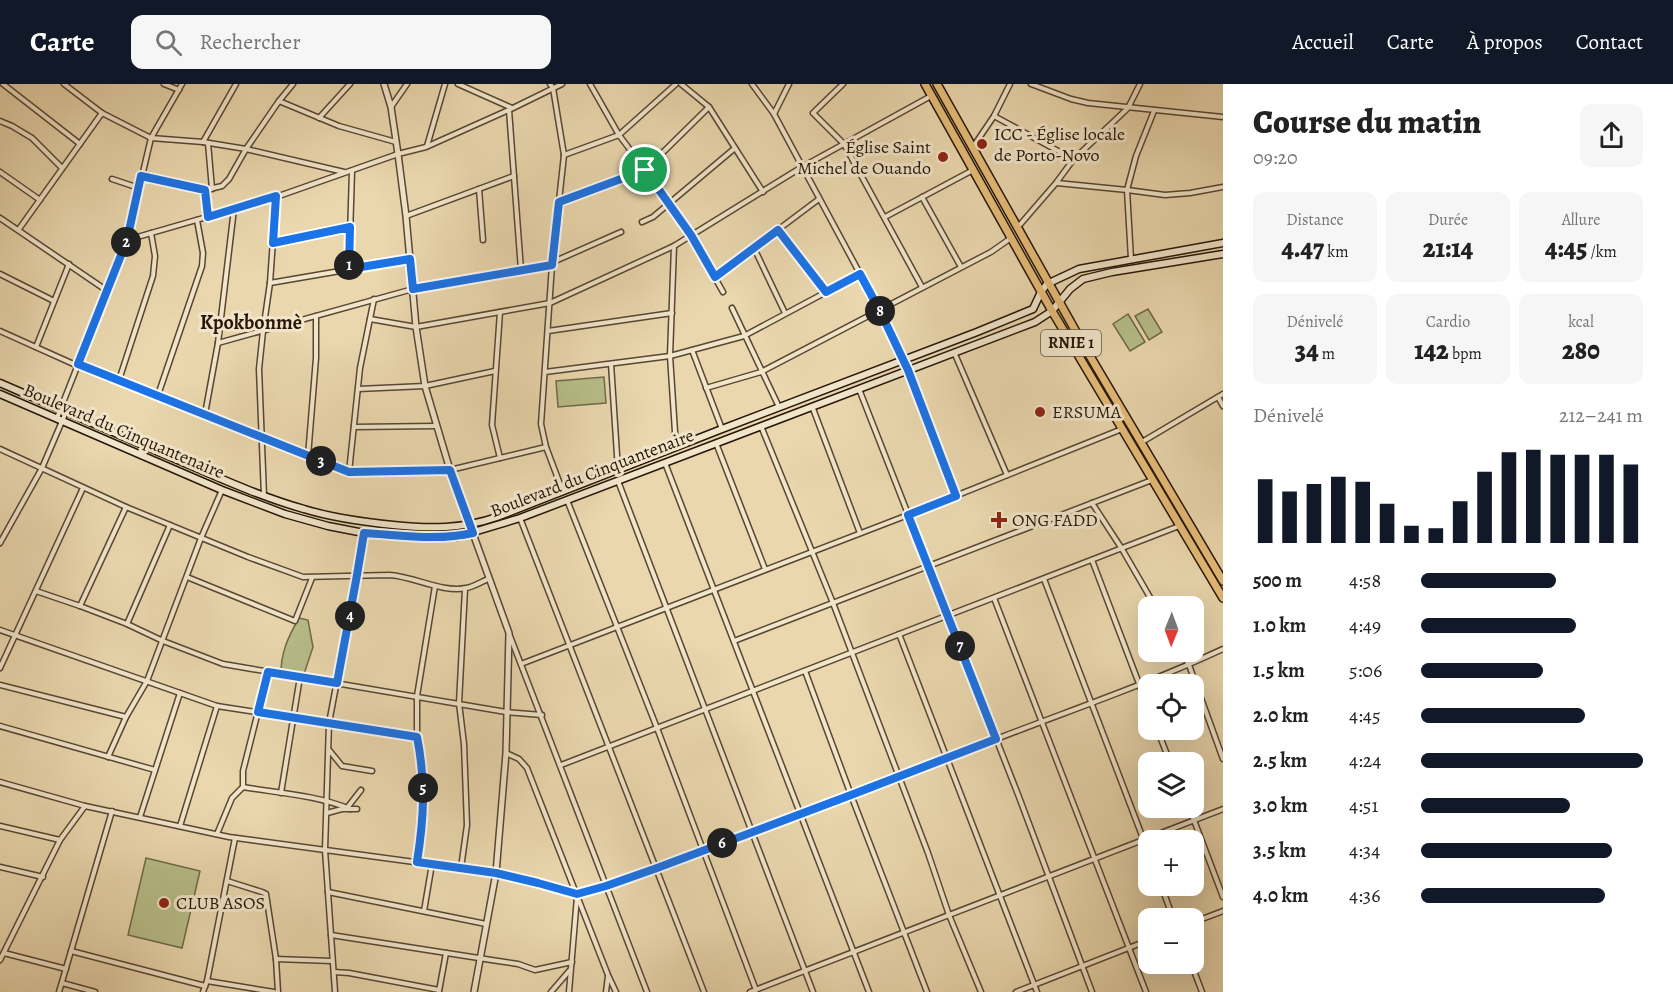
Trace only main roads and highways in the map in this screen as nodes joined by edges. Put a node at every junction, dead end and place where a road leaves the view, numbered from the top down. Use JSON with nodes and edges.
{"nodes":[{"id":1,"x":925,"y":84,"type":"edge"},
{"id":2,"x":937,"y":84,"type":"edge"},
{"id":3,"x":1223,"y":243,"type":"edge"},
{"id":4,"x":1223,"y":254,"type":"edge"},
{"id":5,"x":1049,"y":283,"type":"junction"},
{"id":6,"x":1041,"y":292,"type":"junction"},
{"id":7,"x":1060,"y":301,"type":"junction"},
{"id":8,"x":1052,"y":310,"type":"junction"},
{"id":9,"x":0,"y":383,"type":"edge"},
{"id":10,"x":0,"y":394,"type":"edge"},
{"id":11,"x":1223,"y":581,"type":"edge"},
{"id":12,"x":1223,"y":598,"type":"edge"}],
"edges":[{"from":1,"to":6,"type":"highway","number":"RNIE 1"},
{"from":2,"to":5,"type":"highway","number":"RNIE 1"},
{"from":3,"to":5,"type":"main road"},
{"from":4,"to":7,"type":"main road","name":"Boulevard du Cinquantenaire"},
{"from":5,"to":6,"type":"main road","name":"Boulevard du Cinquantenaire"},
{"from":5,"to":7,"type":"highway","number":"RNIE 1"},
{"from":6,"to":8,"type":"highway","number":"RNIE 1"},
{"from":6,"to":9,"type":"main road","name":"Boulevard du Cinquantenaire"},
{"from":7,"to":8,"type":"main road","name":"Boulevard du Cinquantenaire"},
{"from":7,"to":11,"type":"highway","number":"RNIE 1"},
{"from":8,"to":10,"type":"main road","name":"Boulevard du Cinquantenaire"},
{"from":8,"to":12,"type":"highway","number":"RNIE 1"}]}
